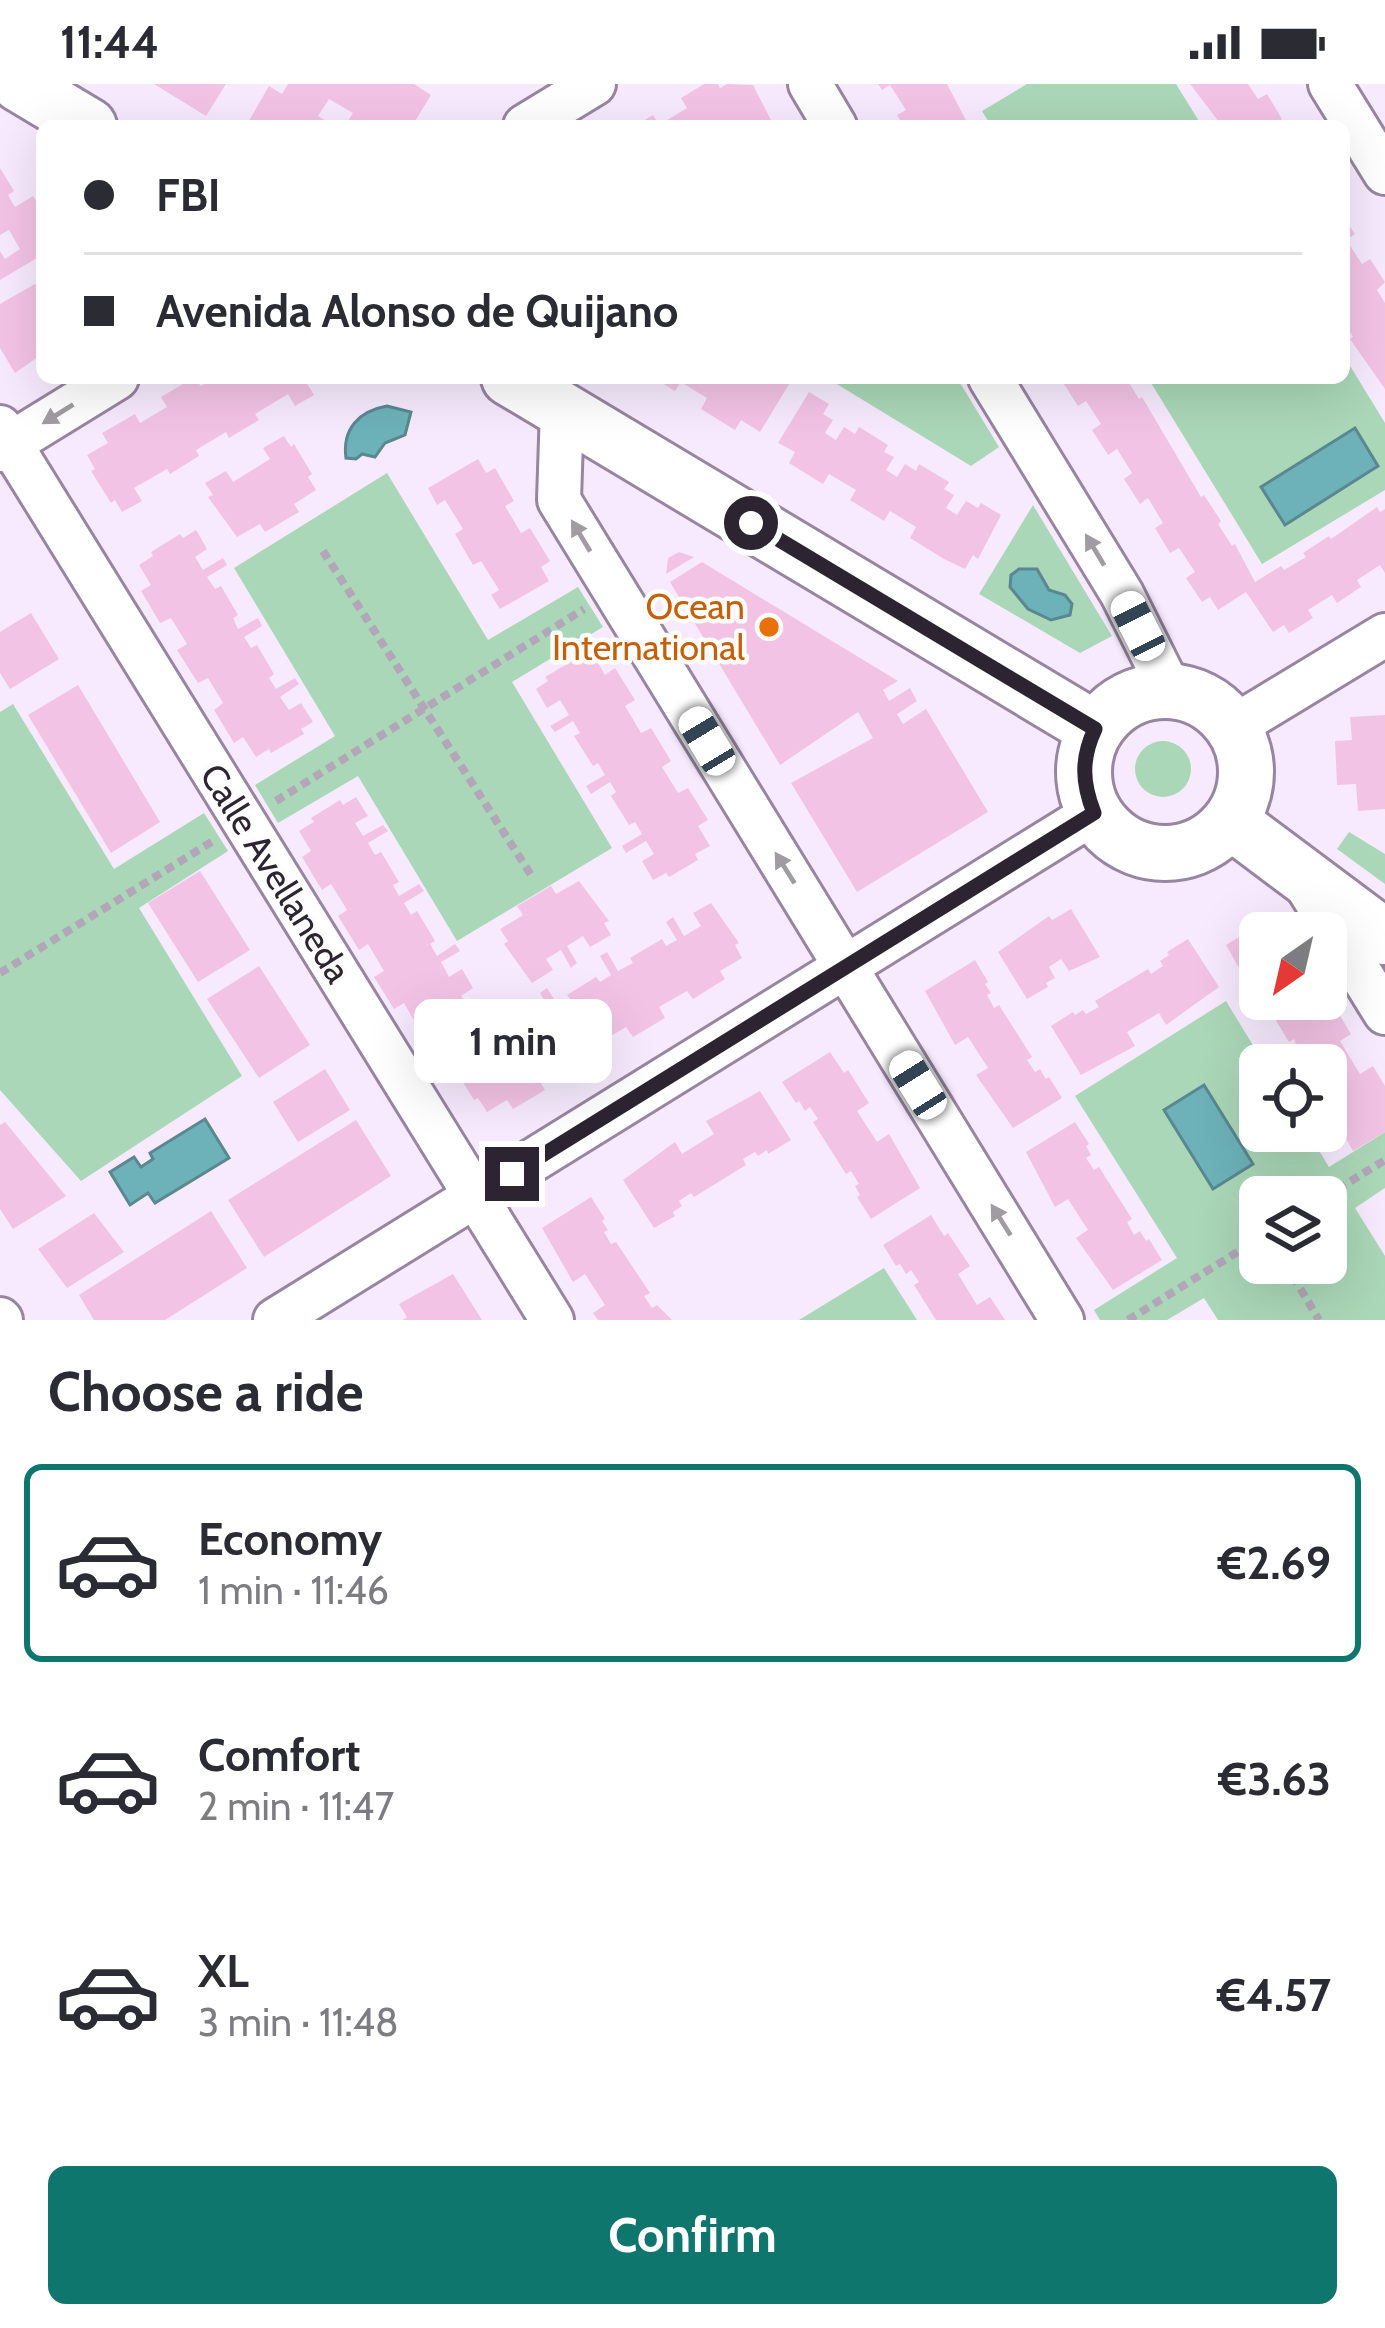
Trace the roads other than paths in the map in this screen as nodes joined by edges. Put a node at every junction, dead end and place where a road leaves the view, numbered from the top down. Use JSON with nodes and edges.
{"nodes":[{"id":1,"x":20,"y":84,"type":"edge"},
{"id":2,"x":594,"y":84,"type":"edge"},
{"id":3,"x":809,"y":84,"type":"edge"},
{"id":4,"x":1330,"y":84,"type":"edge"},
{"id":5,"x":79,"y":120,"type":"edge"},
{"id":6,"x":535,"y":120,"type":"edge"},
{"id":7,"x":831,"y":120,"type":"edge"},
{"id":8,"x":1385,"y":172,"type":"edge"},
{"id":9,"x":106,"y":384,"type":"edge"},
{"id":10,"x":519,"y":384,"type":"edge"},
{"id":11,"x":994,"y":384,"type":"edge"},
{"id":12,"x":562,"y":410,"type":"junction"},
{"id":13,"x":4,"y":440,"type":"edge"},
{"id":14,"x":1385,"y":635,"type":"edge"},
{"id":15,"x":1170,"y":690,"type":"junction"},
{"id":16,"x":1233,"y":727,"type":"junction"},
{"id":17,"x":1095,"y":729,"type":"junction"},
{"id":18,"x":1094,"y":813,"type":"junction"},
{"id":19,"x":1230,"y":821,"type":"junction"},
{"id":20,"x":1299,"y":873,"type":"junction"},
{"id":21,"x":1385,"y":937,"type":"edge"},
{"id":22,"x":846,"y":968,"type":"junction"},
{"id":23,"x":1385,"y":1013,"type":"edge"},
{"id":24,"x":476,"y":1196,"type":"junction"},
{"id":25,"x":275,"y":1320,"type":"edge"},
{"id":26,"x":552,"y":1320,"type":"edge"},
{"id":27,"x":1062,"y":1320,"type":"edge"}],
"edges":[{"from":1,"to":5,"type":"main road"},
{"from":2,"to":6,"type":"street"},
{"from":3,"to":7,"type":"street"},
{"from":4,"to":8,"type":"street"},
{"from":9,"to":13,"type":"street","one_way":true},
{"from":10,"to":12,"type":"main road"},
{"from":15,"to":11,"type":"street","one_way":true},
{"from":12,"to":17,"type":"main road"},
{"from":22,"to":12,"type":"street","one_way":true},
{"from":13,"to":24,"type":"street","name":"Calle Avellaneda"},
{"from":14,"to":16,"type":"street"},
{"from":15,"to":16,"type":"main road"},
{"from":15,"to":17,"type":"main road"},
{"from":16,"to":19,"type":"main road"},
{"from":17,"to":18,"type":"main road"},
{"from":18,"to":19,"type":"main road"},
{"from":18,"to":22,"type":"street"},
{"from":19,"to":20,"type":"main road"},
{"from":20,"to":21,"type":"main road"},
{"from":20,"to":23,"type":"street"},
{"from":22,"to":24,"type":"street"},
{"from":27,"to":22,"type":"street","one_way":true},
{"from":24,"to":25,"type":"street"},
{"from":24,"to":26,"type":"street","name":"Calle Avellaneda"}]}
